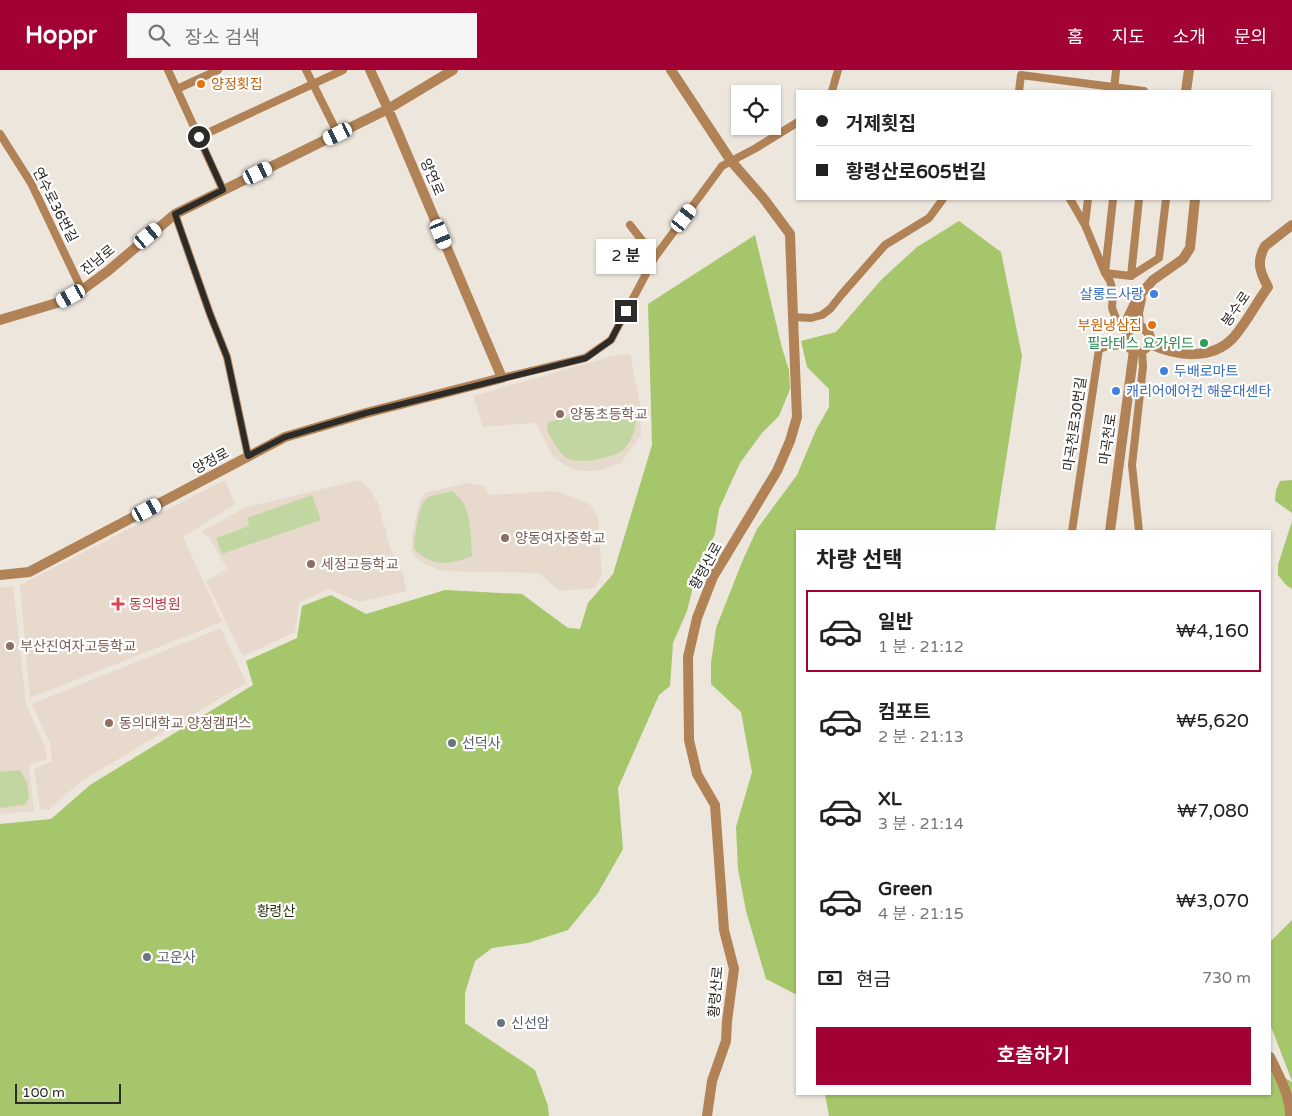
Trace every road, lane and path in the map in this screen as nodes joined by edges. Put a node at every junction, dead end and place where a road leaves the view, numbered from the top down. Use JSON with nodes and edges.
{"nodes":[{"id":1,"x":168,"y":70,"type":"edge"},
{"id":2,"x":218,"y":70,"type":"edge"},
{"id":3,"x":306,"y":70,"type":"edge"},
{"id":4,"x":343,"y":70,"type":"edge"},
{"id":5,"x":370,"y":70,"type":"edge"},
{"id":6,"x":452,"y":70,"type":"edge"},
{"id":7,"x":672,"y":70,"type":"edge"},
{"id":8,"x":838,"y":70,"type":"edge"},
{"id":9,"x":1116,"y":70,"type":"edge"},
{"id":10,"x":1189,"y":70,"type":"edge"},
{"id":11,"x":313,"y":84,"type":"junction"},
{"id":12,"x":177,"y":89,"type":"junction"},
{"id":13,"x":1114,"y":89,"type":"edge"},
{"id":14,"x":832,"y":90,"type":"edge"},
{"id":15,"x":1019,"y":90,"type":"edge"},
{"id":16,"x":1129,"y":90,"type":"edge"},
{"id":17,"x":1186,"y":90,"type":"edge"},
{"id":18,"x":388,"y":109,"type":"junction"},
{"id":19,"x":796,"y":123,"type":"edge"},
{"id":20,"x":0,"y":134,"type":"edge"},
{"id":21,"x":338,"y":134,"type":"junction"},
{"id":22,"x":199,"y":137,"type":"junction"},
{"id":23,"x":731,"y":161,"type":"junction"},
{"id":24,"x":223,"y":190,"type":"junction"},
{"id":25,"x":942,"y":200,"type":"edge"},
{"id":26,"x":1071,"y":200,"type":"edge"},
{"id":27,"x":1088,"y":200,"type":"edge"},
{"id":28,"x":1113,"y":200,"type":"edge"},
{"id":29,"x":1138,"y":200,"type":"edge"},
{"id":30,"x":1166,"y":200,"type":"edge"},
{"id":31,"x":1195,"y":200,"type":"edge"},
{"id":32,"x":175,"y":214,"type":"junction"},
{"id":33,"x":630,"y":225,"type":"dead end"},
{"id":34,"x":1085,"y":225,"type":"junction"},
{"id":35,"x":1292,"y":225,"type":"edge"},
{"id":36,"x":655,"y":257,"type":"junction"},
{"id":37,"x":1159,"y":258,"type":"junction"},
{"id":38,"x":1168,"y":269,"type":"junction"},
{"id":39,"x":1105,"y":272,"type":"junction"},
{"id":40,"x":1131,"y":276,"type":"junction"},
{"id":41,"x":82,"y":290,"type":"junction"},
{"id":42,"x":793,"y":317,"type":"junction"},
{"id":43,"x":0,"y":320,"type":"edge"},
{"id":44,"x":1132,"y":330,"type":"junction"},
{"id":45,"x":1150,"y":344,"type":"junction"},
{"id":46,"x":1134,"y":349,"type":"junction"},
{"id":47,"x":502,"y":378,"type":"junction"},
{"id":48,"x":248,"y":456,"type":"junction"},
{"id":49,"x":1072,"y":530,"type":"edge"},
{"id":50,"x":1110,"y":530,"type":"edge"},
{"id":51,"x":1139,"y":530,"type":"edge"},
{"id":52,"x":0,"y":575,"type":"edge"},
{"id":53,"x":1271,"y":1059,"type":"edge"},
{"id":54,"x":707,"y":1116,"type":"edge"},
{"id":55,"x":1290,"y":1116,"type":"edge"}],
"edges":[{"from":1,"to":12,"type":"street"},
{"from":2,"to":12,"type":"street"},
{"from":3,"to":11,"type":"street"},
{"from":4,"to":11,"type":"street"},
{"from":5,"to":18,"type":"street","name":"양연로"},
{"from":6,"to":18,"type":"street","name":"진남로"},
{"from":7,"to":23,"type":"street","name":"황령산로"},
{"from":8,"to":14,"type":"street"},
{"from":9,"to":13,"type":"street"},
{"from":10,"to":17,"type":"street"},
{"from":11,"to":21,"type":"street"},
{"from":11,"to":22,"type":"street"},
{"from":12,"to":22,"type":"street"},
{"from":13,"to":15,"type":"street"},
{"from":13,"to":16,"type":"street"},
{"from":18,"to":21,"type":"street","name":"진남로"},
{"from":18,"to":47,"type":"street","name":"양연로"},
{"from":19,"to":23,"type":"street"},
{"from":20,"to":41,"type":"street","name":"연수로36번길"},
{"from":21,"to":24,"type":"street","name":"진남로"},
{"from":22,"to":24,"type":"street"},
{"from":23,"to":36,"type":"street"},
{"from":23,"to":42,"type":"street","name":"황령산로"},
{"from":24,"to":32,"type":"street","name":"진남로"},
{"from":25,"to":42,"type":"street"},
{"from":26,"to":34,"type":"street"},
{"from":27,"to":34,"type":"street"},
{"from":28,"to":39,"type":"street"},
{"from":29,"to":40,"type":"street"},
{"from":30,"to":37,"type":"street"},
{"from":31,"to":38,"type":"street","name":"마곡천로"},
{"from":32,"to":41,"type":"street","name":"진남로"},
{"from":32,"to":48,"type":"street"},
{"from":33,"to":36,"type":"street"},
{"from":34,"to":39,"type":"street"},
{"from":35,"to":45,"type":"street","name":"봉수로"},
{"from":36,"to":47,"type":"street"},
{"from":37,"to":38,"type":"street"},
{"from":37,"to":40,"type":"street"},
{"from":38,"to":44,"type":"street","name":"마곡천로"},
{"from":39,"to":40,"type":"street"},
{"from":39,"to":44,"type":"street"},
{"from":41,"to":43,"type":"street","name":"진남로"},
{"from":42,"to":54,"type":"street","name":"황령산로"},
{"from":44,"to":45,"type":"street"},
{"from":44,"to":46,"type":"street","name":"마곡천로"},
{"from":45,"to":46,"type":"street"},
{"from":46,"to":49,"type":"street","name":"마곡천로30번길"},
{"from":46,"to":50,"type":"street","name":"마곡천로"},
{"from":46,"to":51,"type":"street"},
{"from":47,"to":48,"type":"street","name":"양정로"},
{"from":48,"to":52,"type":"street","name":"양정로"},
{"from":53,"to":55,"type":"street"}]}
